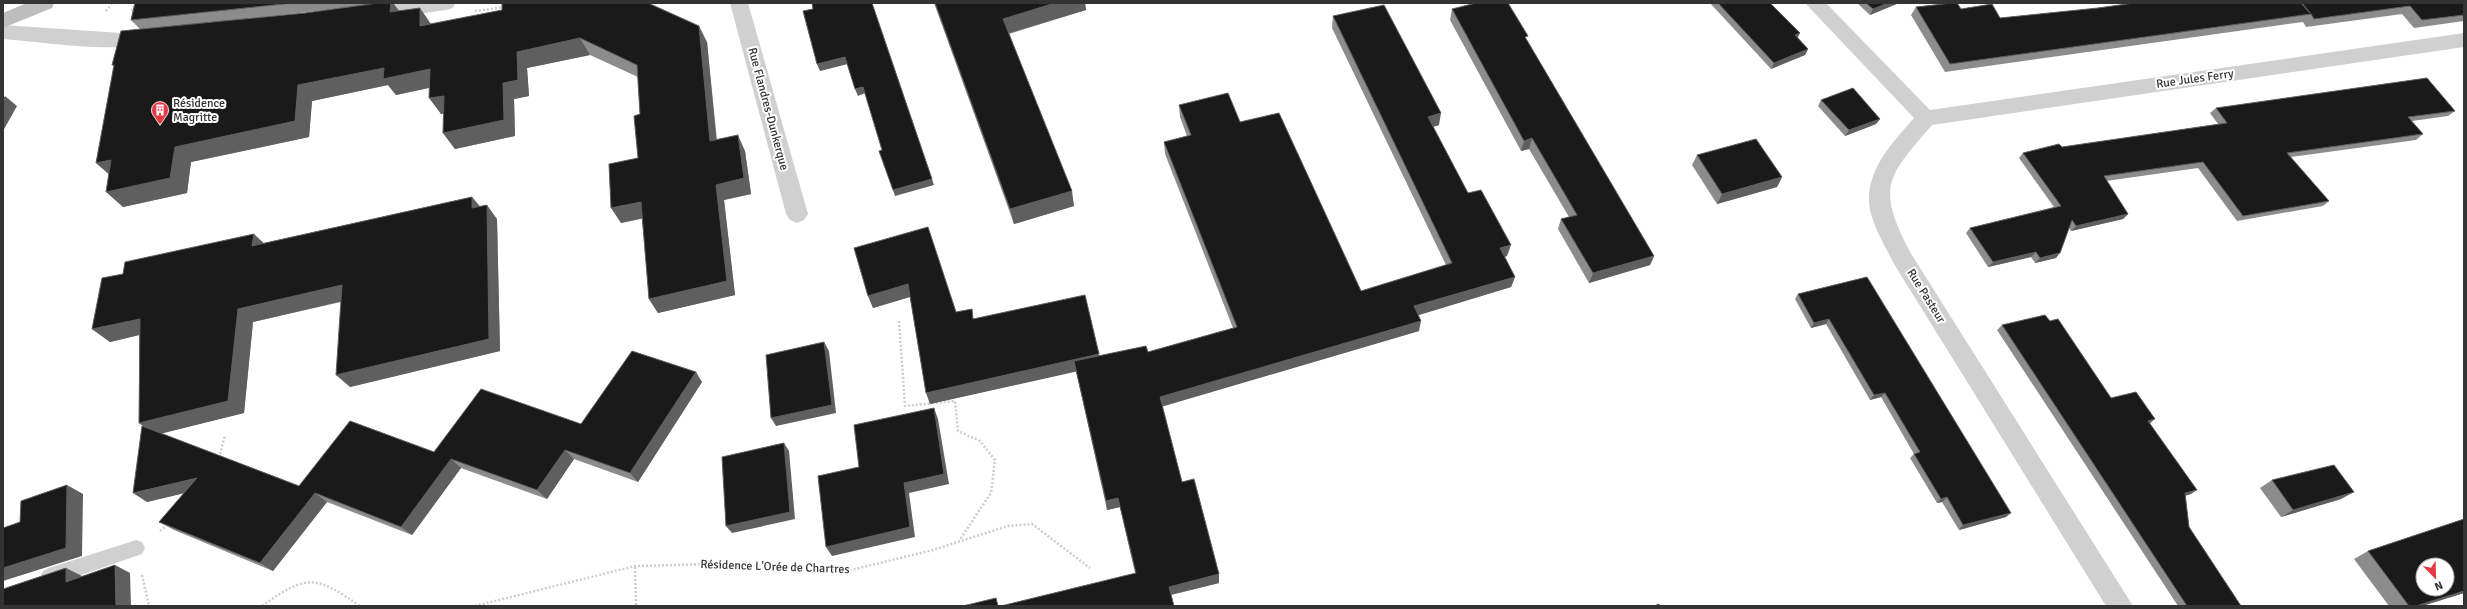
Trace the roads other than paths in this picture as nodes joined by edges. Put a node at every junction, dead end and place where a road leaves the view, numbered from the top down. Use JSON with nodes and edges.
{"nodes":[{"id":1,"x":45,"y":3,"type":"edge"},
{"id":2,"x":446,"y":3,"type":"edge"},
{"id":3,"x":739,"y":3,"type":"edge"},
{"id":4,"x":1814,"y":3,"type":"edge"},
{"id":5,"x":348,"y":17,"type":"edge"},
{"id":6,"x":3,"y":21,"type":"edge"},
{"id":7,"x":3,"y":32,"type":"edge"},
{"id":8,"x":168,"y":35,"type":"edge"},
{"id":9,"x":2464,"y":40,"type":"edge"},
{"id":10,"x":1926,"y":118,"type":"junction"},
{"id":11,"x":797,"y":214,"type":"dead end"},
{"id":12,"x":136,"y":548,"type":"road end"},
{"id":13,"x":33,"y":582,"type":"edge"},
{"id":14,"x":2120,"y":606,"type":"edge"}],
"edges":[{"from":1,"to":6,"type":"street"},
{"from":2,"to":5,"type":"street"},
{"from":3,"to":11,"type":"street","name":"Rue Flandres-Dunkerque"},
{"from":4,"to":10,"type":"street"},
{"from":7,"to":8,"type":"street"},
{"from":9,"to":10,"type":"street","name":"Rue Jules Ferry"},
{"from":10,"to":14,"type":"street","name":"Rue Pasteur"},
{"from":12,"to":13,"type":"lane"}]}
